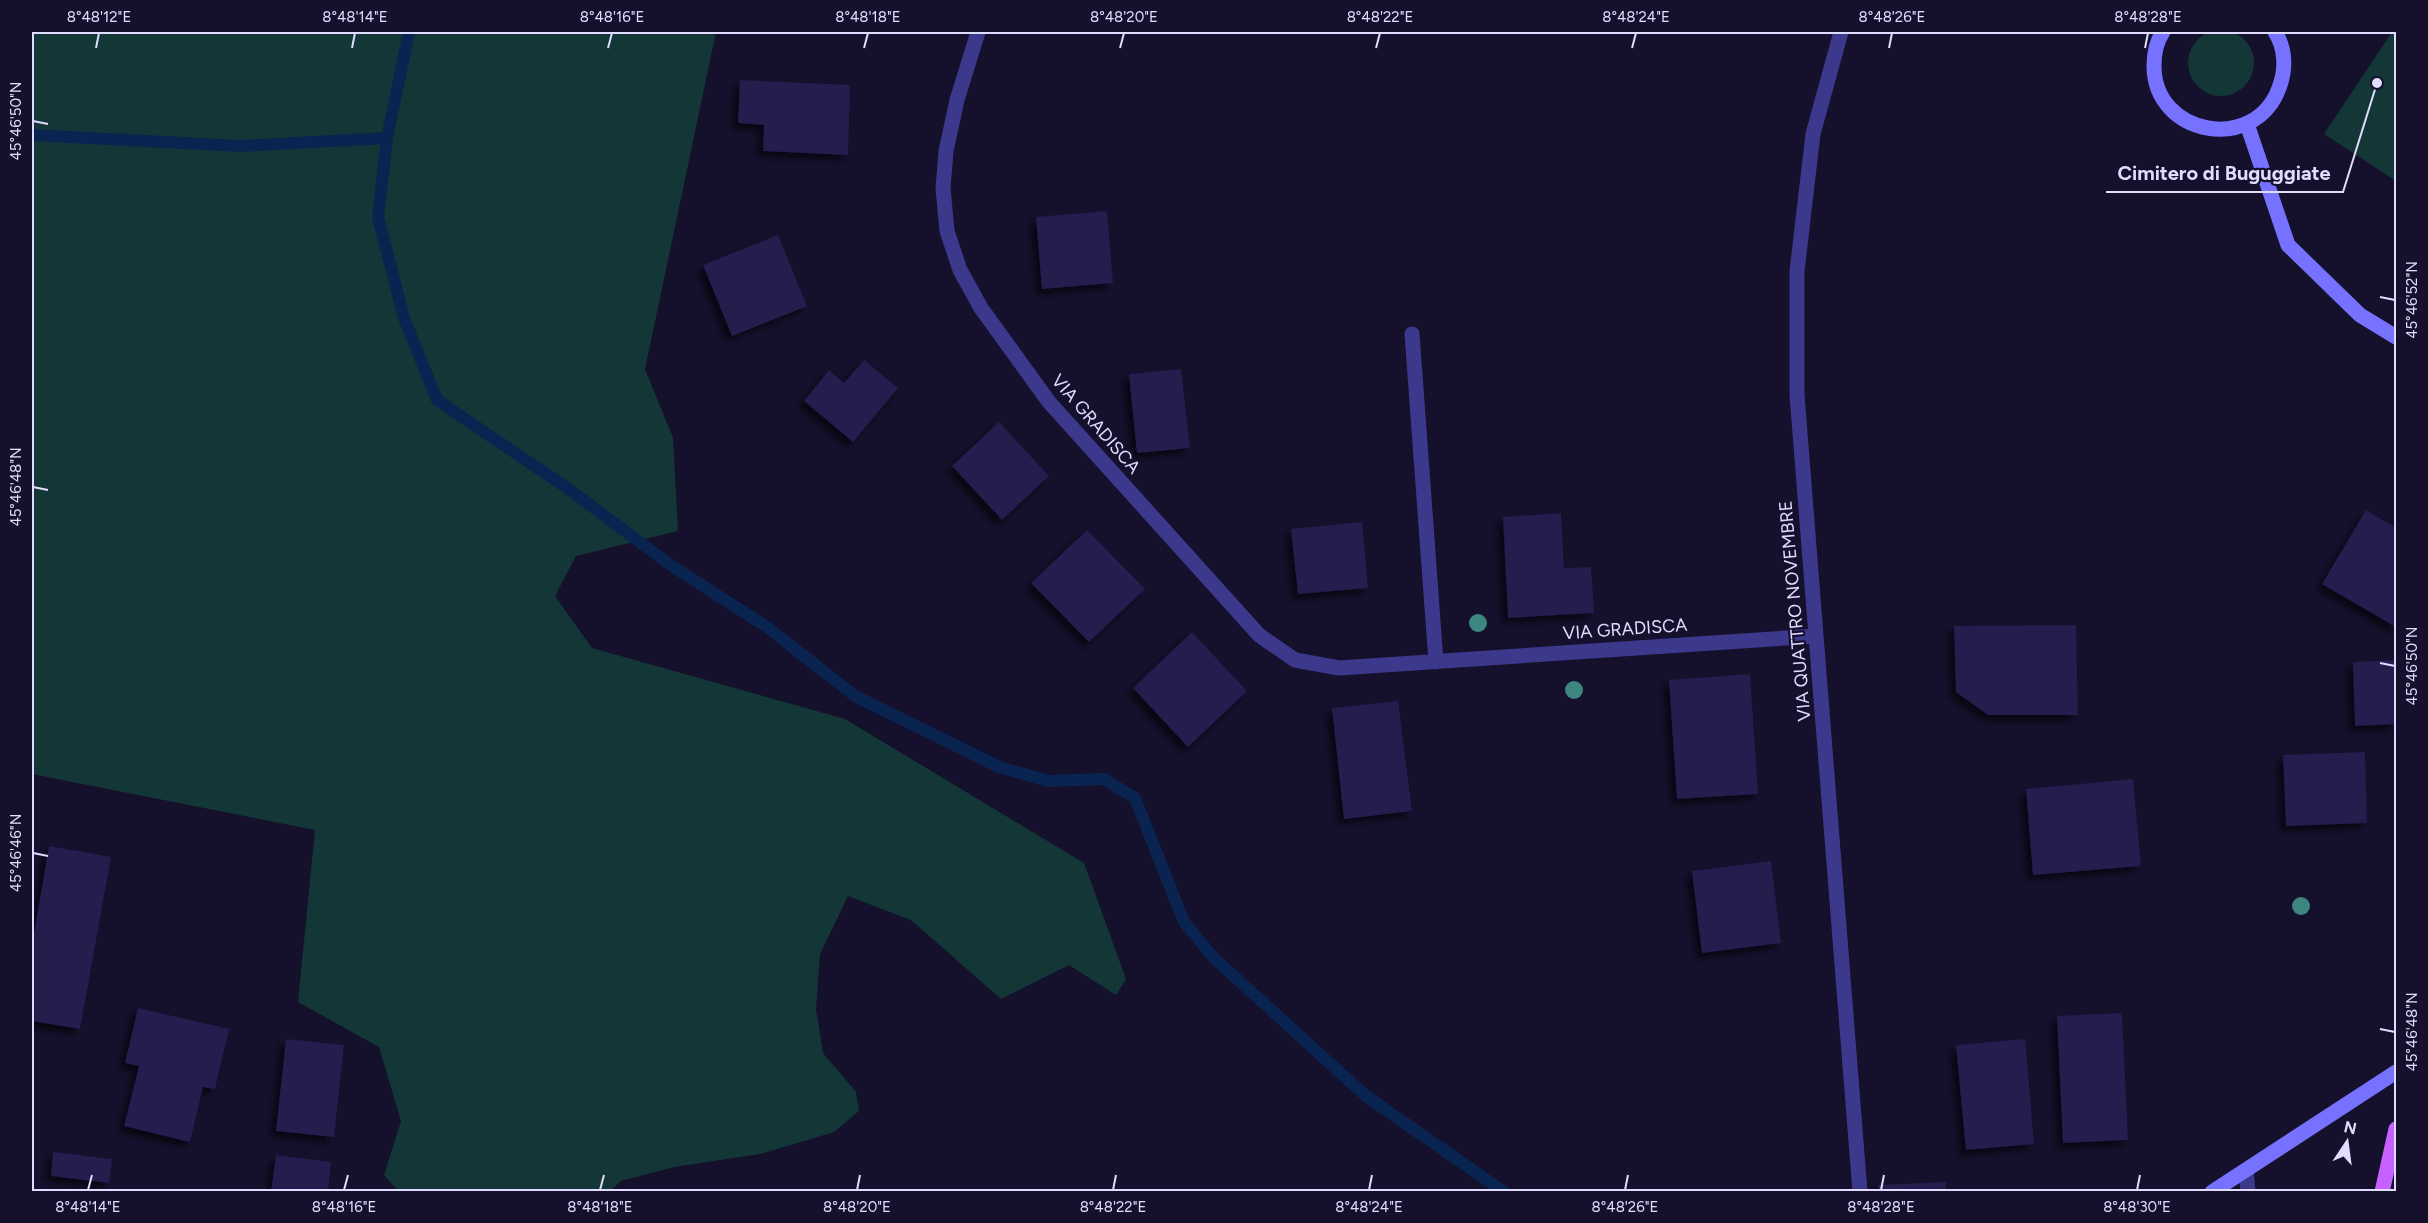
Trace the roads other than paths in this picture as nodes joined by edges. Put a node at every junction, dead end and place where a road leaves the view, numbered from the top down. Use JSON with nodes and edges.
{"nodes":[{"id":1,"x":978,"y":32,"type":"edge"},
{"id":2,"x":1841,"y":32,"type":"edge"},
{"id":3,"x":2160,"y":32,"type":"edge"},
{"id":4,"x":2275,"y":32,"type":"edge"},
{"id":5,"x":2247,"y":124,"type":"junction"},
{"id":6,"x":1412,"y":334,"type":"dead end"},
{"id":7,"x":2397,"y":337,"type":"edge"},
{"id":8,"x":1816,"y":636,"type":"junction"},
{"id":9,"x":1436,"y":662,"type":"junction"},
{"id":10,"x":2397,"y":1072,"type":"edge"},
{"id":11,"x":2397,"y":1129,"type":"edge"},
{"id":12,"x":2246,"y":1170,"type":"junction"},
{"id":13,"x":1860,"y":1191,"type":"edge"},
{"id":14,"x":2212,"y":1191,"type":"edge"},
{"id":15,"x":2248,"y":1191,"type":"edge"},
{"id":16,"x":2382,"y":1191,"type":"edge"}],
"edges":[{"from":1,"to":9,"type":"street","name":"VIA GRADISCA"},
{"from":2,"to":8,"type":"street","name":"VIA QUATTRO NOVEMBRE"},
{"from":3,"to":5,"type":"main road"},
{"from":4,"to":5,"type":"main road"},
{"from":5,"to":7,"type":"main road"},
{"from":6,"to":9,"type":"street"},
{"from":8,"to":9,"type":"street","name":"VIA GRADISCA"},
{"from":8,"to":13,"type":"street","name":"VIA QUATTRO NOVEMBRE"},
{"from":10,"to":12,"type":"main road"},
{"from":11,"to":16,"type":"main road"},
{"from":12,"to":14,"type":"main road"},
{"from":12,"to":15,"type":"street"}]}
